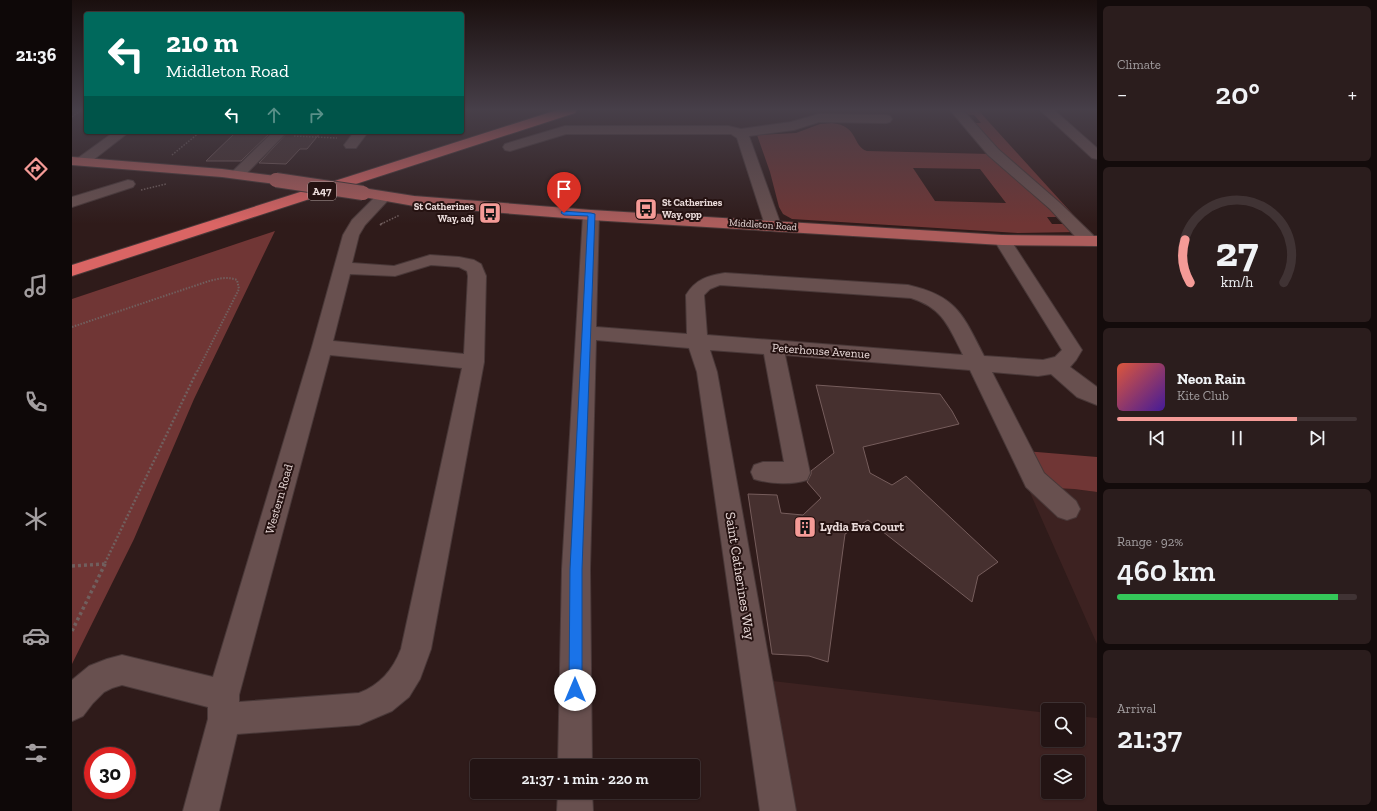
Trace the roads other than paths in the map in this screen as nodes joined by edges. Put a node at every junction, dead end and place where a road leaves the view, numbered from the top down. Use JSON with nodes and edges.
{"nodes":[{"id":1,"x":98,"y":148,"type":"edge"},
{"id":2,"x":264,"y":148,"type":"edge"},
{"id":3,"x":425,"y":148,"type":"edge"},
{"id":4,"x":454,"y":148,"type":"edge"},
{"id":5,"x":747,"y":148,"type":"edge"},
{"id":6,"x":989,"y":148,"type":"edge"},
{"id":7,"x":1089,"y":148,"type":"edge"},
{"id":8,"x":1097,"y":155,"type":"edge"},
{"id":9,"x":78,"y":161,"type":"edge"},
{"id":10,"x":238,"y":174,"type":"junction"},
{"id":11,"x":131,"y":188,"type":"road end"},
{"id":12,"x":373,"y":195,"type":"junction"},
{"id":13,"x":72,"y":202,"type":"edge"},
{"id":14,"x":591,"y":214,"type":"junction"},
{"id":15,"x":773,"y":225,"type":"junction"},
{"id":16,"x":1002,"y":240,"type":"junction"},
{"id":17,"x":1093,"y":241,"type":"edge"},
{"id":18,"x":72,"y":259,"type":"edge"},
{"id":19,"x":343,"y":268,"type":"junction"},
{"id":20,"x":72,"y":271,"type":"edge"},
{"id":21,"x":586,"y":333,"type":"junction"},
{"id":22,"x":698,"y":342,"type":"junction"},
{"id":23,"x":322,"y":347,"type":"junction"},
{"id":24,"x":773,"y":347,"type":"junction"},
{"id":25,"x":474,"y":362,"type":"junction"},
{"id":26,"x":977,"y":363,"type":"junction"},
{"id":27,"x":1056,"y":367,"type":"junction"},
{"id":28,"x":1097,"y":397,"type":"edge"},
{"id":29,"x":763,"y":472,"type":"dead end"},
{"id":30,"x":1067,"y":509,"type":"dead end"},
{"id":31,"x":73,"y":703,"type":"edge"},
{"id":32,"x":223,"y":707,"type":"junction"},
{"id":33,"x":575,"y":759,"type":"edge"},
{"id":34,"x":575,"y":799,"type":"edge"},
{"id":35,"x":201,"y":811,"type":"edge"},
{"id":36,"x":575,"y":811,"type":"edge"},
{"id":37,"x":778,"y":811,"type":"edge"}],
"edges":[{"from":1,"to":9,"type":"street"},
{"from":2,"to":10,"type":"street"},
{"from":3,"to":18,"type":"highway","number":"A47"},
{"from":4,"to":20,"type":"highway","number":"A47"},
{"from":5,"to":15,"type":"street"},
{"from":6,"to":17,"type":"street"},
{"from":7,"to":8,"type":"street"},
{"from":9,"to":10,"type":"main road","name":"Middleton Road"},
{"from":10,"to":12,"type":"main road","name":"Middleton Road","bridge":true},
{"from":11,"to":13,"type":"street"},
{"from":12,"to":14,"type":"main road","name":"Middleton Road"},
{"from":12,"to":19,"type":"street","name":"Western Road"},
{"from":14,"to":15,"type":"main road","name":"Middleton Road"},
{"from":14,"to":21,"type":"street"},
{"from":15,"to":16,"type":"main road","name":"Middleton Road"},
{"from":16,"to":17,"type":"main road","name":"Middleton Road"},
{"from":16,"to":27,"type":"street"},
{"from":19,"to":23,"type":"street","name":"Western Road"},
{"from":19,"to":25,"type":"street"},
{"from":21,"to":22,"type":"street","name":"Peterhouse Avenue"},
{"from":21,"to":33,"type":"street"},
{"from":22,"to":24,"type":"street","name":"Peterhouse Avenue"},
{"from":22,"to":26,"type":"street","name":"Saint Catherines Way"},
{"from":22,"to":37,"type":"street","name":"Saint Catherines Way"},
{"from":23,"to":25,"type":"street"},
{"from":23,"to":32,"type":"street","name":"Western Road"},
{"from":24,"to":26,"type":"street","name":"Peterhouse Avenue"},
{"from":24,"to":29,"type":"street"},
{"from":25,"to":32,"type":"street"},
{"from":26,"to":27,"type":"street","name":"Peterhouse Avenue"},
{"from":26,"to":30,"type":"street"},
{"from":27,"to":28,"type":"street"},
{"from":31,"to":32,"type":"street"},
{"from":32,"to":35,"type":"street","name":"Western Road"},
{"from":34,"to":36,"type":"street"}]}
